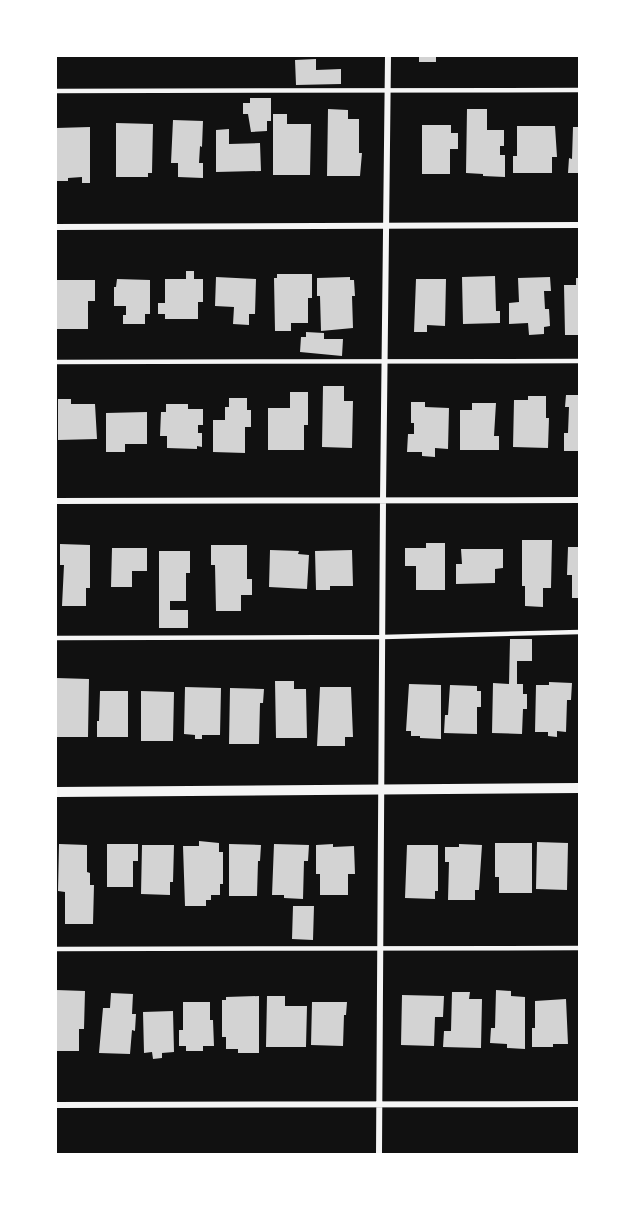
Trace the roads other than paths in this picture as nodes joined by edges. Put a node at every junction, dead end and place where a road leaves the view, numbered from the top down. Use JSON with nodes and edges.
{"nodes":[{"id":1,"x":388,"y":56,"type":"edge"},
{"id":2,"x":579,"y":90,"type":"edge"},
{"id":3,"x":56,"y":92,"type":"edge"},
{"id":4,"x":387,"y":92,"type":"junction"},
{"id":5,"x":579,"y":225,"type":"edge"},
{"id":6,"x":385,"y":226,"type":"junction"},
{"id":7,"x":56,"y":227,"type":"edge"},
{"id":8,"x":384,"y":361,"type":"junction"},
{"id":9,"x":579,"y":361,"type":"edge"},
{"id":10,"x":56,"y":362,"type":"edge"},
{"id":11,"x":383,"y":500,"type":"junction"},
{"id":12,"x":579,"y":500,"type":"edge"},
{"id":13,"x":56,"y":501,"type":"edge"},
{"id":14,"x":579,"y":632,"type":"edge"},
{"id":15,"x":56,"y":638,"type":"edge"},
{"id":16,"x":383,"y":638,"type":"junction"},
{"id":17,"x":579,"y":788,"type":"edge"},
{"id":18,"x":381,"y":790,"type":"junction"},
{"id":19,"x":56,"y":792,"type":"edge"},
{"id":20,"x":381,"y":948,"type":"junction"},
{"id":21,"x":579,"y":948,"type":"edge"},
{"id":22,"x":56,"y":949,"type":"edge"},
{"id":23,"x":579,"y":1104,"type":"edge"},
{"id":24,"x":56,"y":1105,"type":"edge"},
{"id":25,"x":380,"y":1105,"type":"junction"},
{"id":26,"x":379,"y":1155,"type":"edge"}],
"edges":[{"from":1,"to":4,"type":"street"},
{"from":2,"to":4,"type":"lane"},
{"from":3,"to":4,"type":"lane"},
{"from":4,"to":6,"type":"street"},
{"from":5,"to":6,"type":"street"},
{"from":6,"to":7,"type":"street"},
{"from":6,"to":8,"type":"street"},
{"from":8,"to":9,"type":"lane"},
{"from":8,"to":10,"type":"lane"},
{"from":8,"to":11,"type":"street"},
{"from":11,"to":12,"type":"street"},
{"from":11,"to":13,"type":"street"},
{"from":11,"to":16,"type":"street"},
{"from":14,"to":16,"type":"lane"},
{"from":15,"to":16,"type":"lane"},
{"from":16,"to":18,"type":"street"},
{"from":17,"to":18,"type":"street"},
{"from":18,"to":19,"type":"street"},
{"from":18,"to":20,"type":"street"},
{"from":20,"to":21,"type":"lane"},
{"from":20,"to":22,"type":"lane"},
{"from":20,"to":25,"type":"street"},
{"from":23,"to":25,"type":"street"},
{"from":24,"to":25,"type":"street"},
{"from":25,"to":26,"type":"street"}]}
